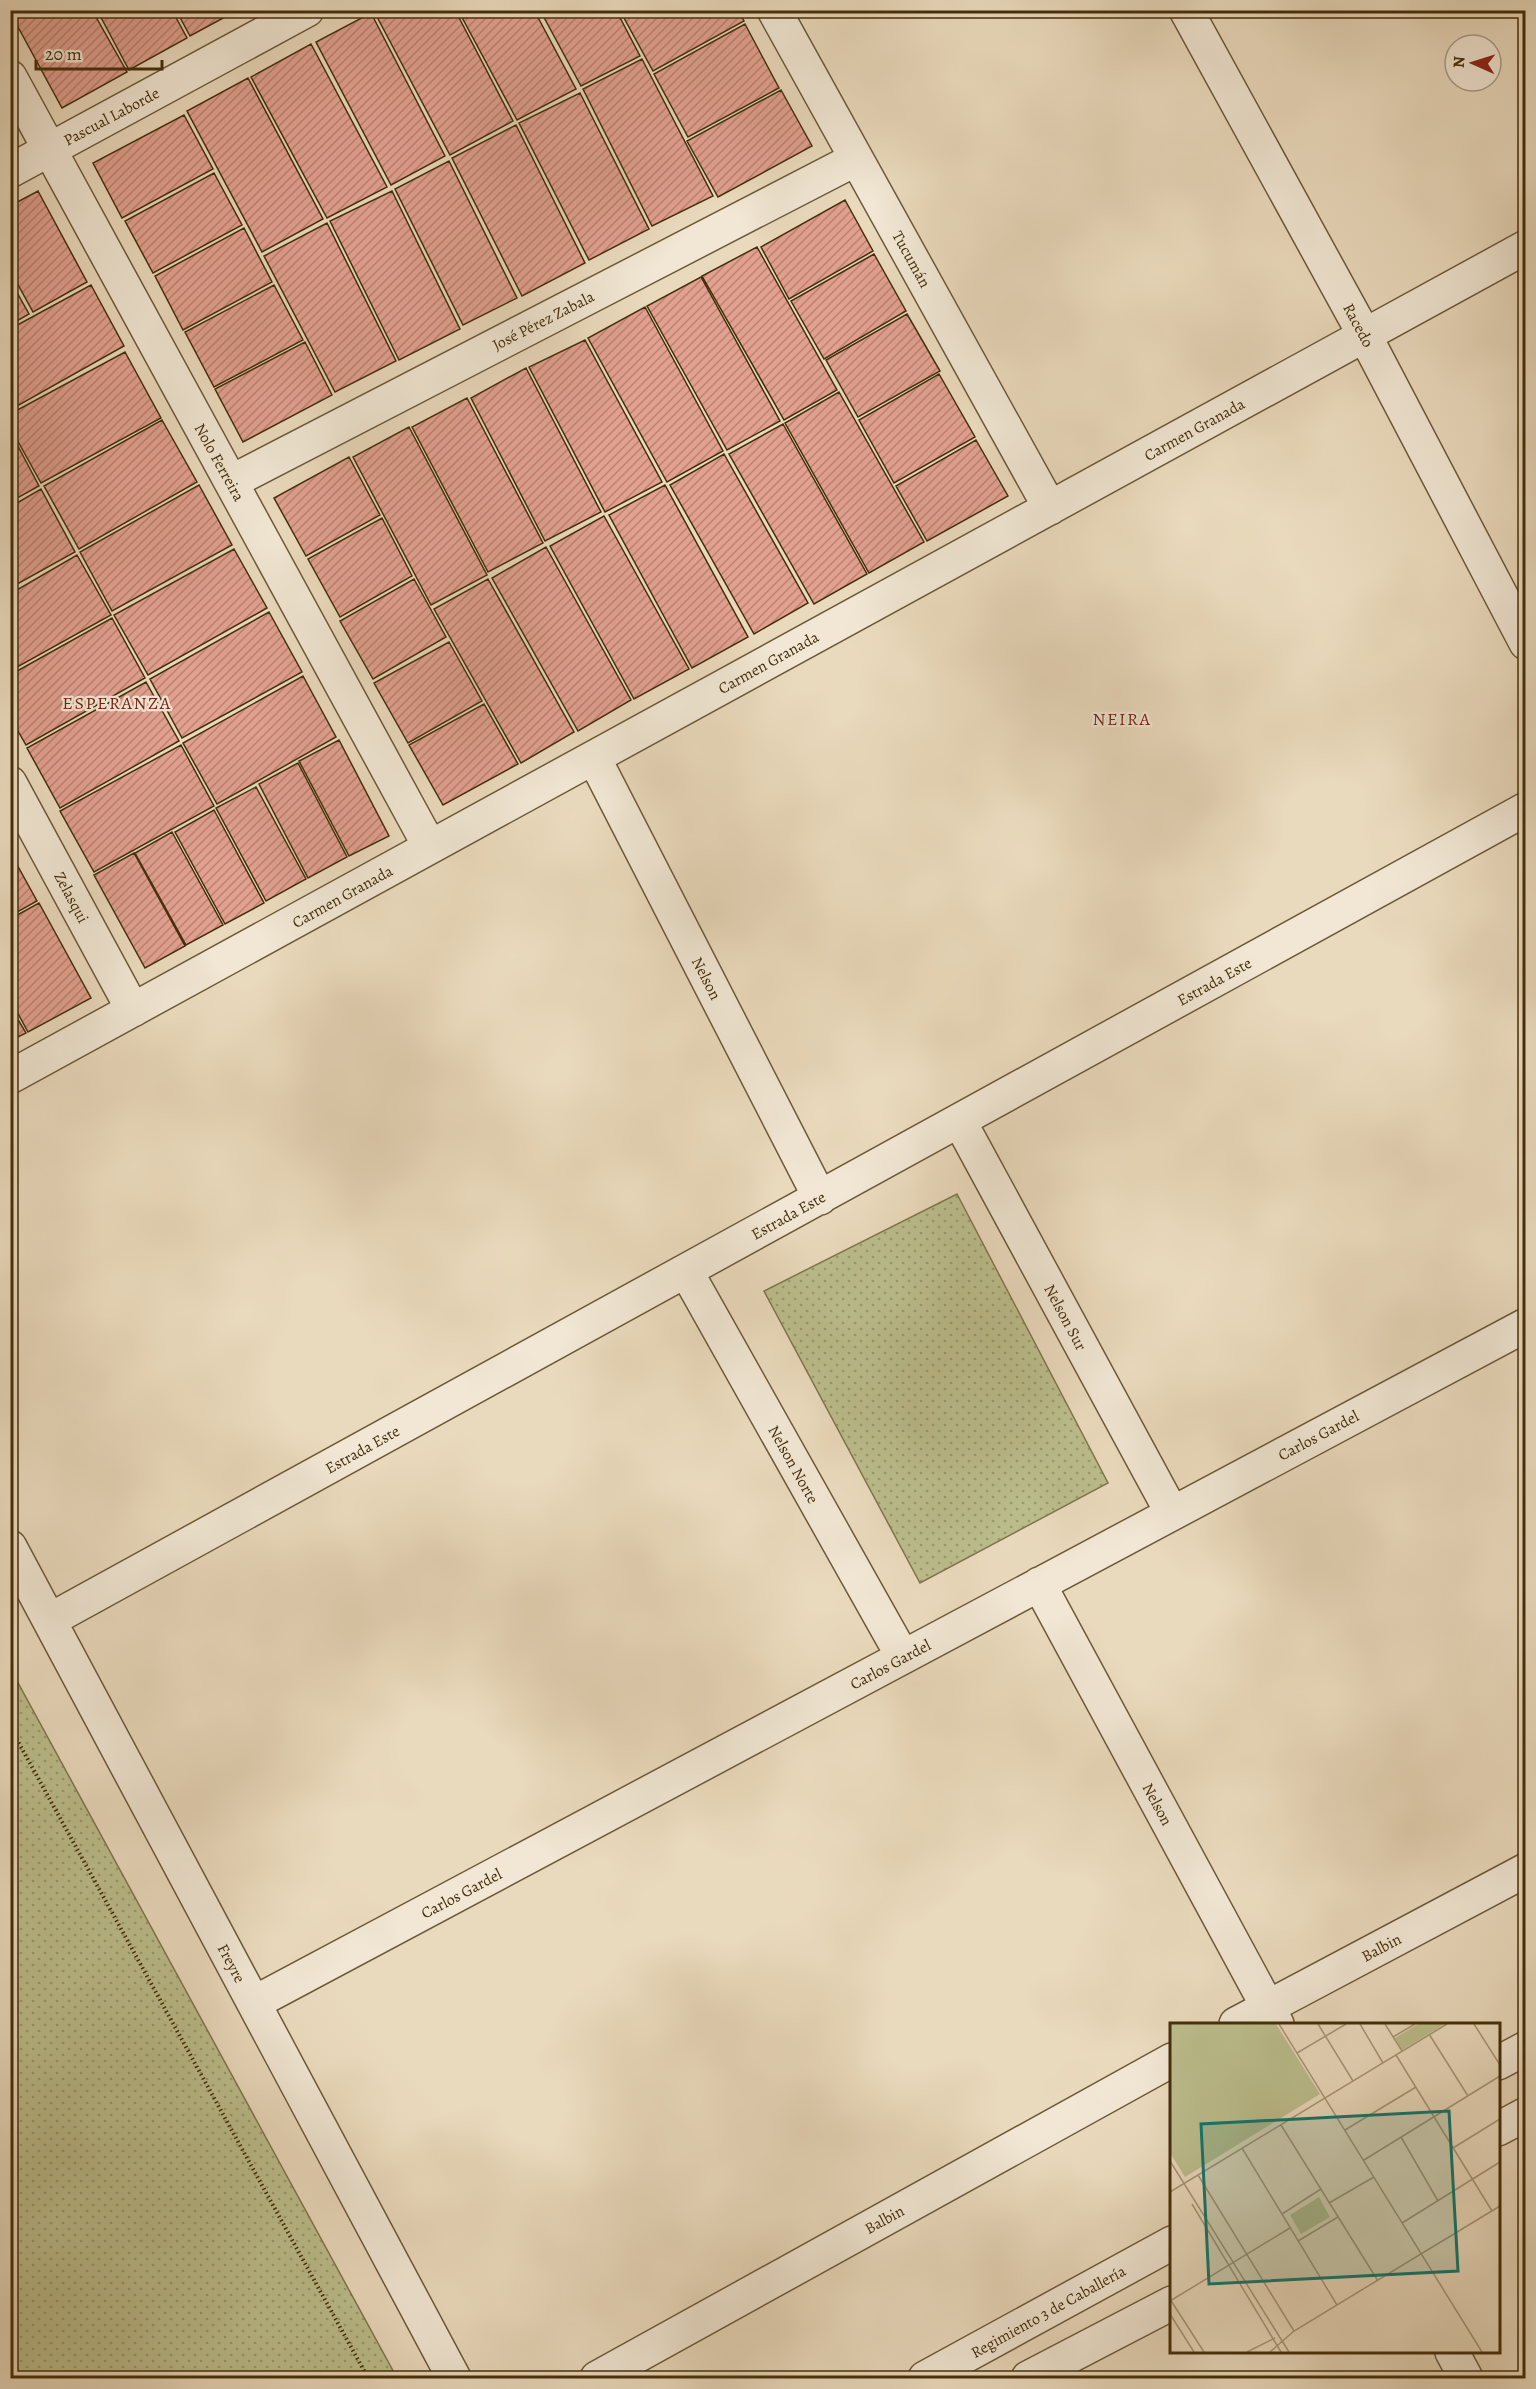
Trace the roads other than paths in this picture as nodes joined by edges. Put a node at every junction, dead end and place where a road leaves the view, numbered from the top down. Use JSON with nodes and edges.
{"nodes":[{"id":1,"x":307,"y":10,"type":"edge"},
{"id":2,"x":774,"y":10,"type":"edge"},
{"id":3,"x":1186,"y":10,"type":"edge"},
{"id":4,"x":10,"y":77,"type":"edge"},
{"id":5,"x":50,"y":150,"type":"junction"},
{"id":6,"x":856,"y":159,"type":"junction"},
{"id":7,"x":10,"y":171,"type":"edge"},
{"id":8,"x":1526,"y":248,"type":"edge"},
{"id":9,"x":1365,"y":336,"type":"junction"},
{"id":10,"x":231,"y":482,"type":"junction"},
{"id":11,"x":1050,"y":508,"type":"junction"},
{"id":12,"x":1526,"y":643,"type":"edge"},
{"id":13,"x":594,"y":758,"type":"junction"},
{"id":14,"x":10,"y":783,"type":"edge"},
{"id":15,"x":1526,"y":809,"type":"edge"},
{"id":16,"x":430,"y":848,"type":"junction"},
{"id":17,"x":133,"y":1010,"type":"junction"},
{"id":18,"x":10,"y":1077,"type":"edge"},
{"id":19,"x":960,"y":1122,"type":"junction"},
{"id":20,"x":820,"y":1198,"type":"junction"},
{"id":21,"x":686,"y":1271,"type":"junction"},
{"id":22,"x":1526,"y":1325,"type":"edge"},
{"id":23,"x":1172,"y":1512,"type":"junction"},
{"id":24,"x":10,"y":1547,"type":"edge"},
{"id":25,"x":1039,"y":1584,"type":"junction"},
{"id":26,"x":50,"y":1620,"type":"junction"},
{"id":27,"x":903,"y":1657,"type":"junction"},
{"id":28,"x":1526,"y":1870,"type":"edge"},
{"id":29,"x":254,"y":2003,"type":"junction"},
{"id":30,"x":1272,"y":2016,"type":"edge"},
{"id":31,"x":1244,"y":2023,"type":"edge"},
{"id":32,"x":1526,"y":2048,"type":"edge"},
{"id":33,"x":1170,"y":2062,"type":"edge"},
{"id":34,"x":1500,"y":2062,"type":"edge"},
{"id":35,"x":1526,"y":2114,"type":"edge"},
{"id":36,"x":1500,"y":2127,"type":"edge"},
{"id":37,"x":1170,"y":2244,"type":"edge"},
{"id":38,"x":1170,"y":2304,"type":"edge"},
{"id":39,"x":1453,"y":2353,"type":"edge"},
{"id":40,"x":454,"y":2379,"type":"edge"},
{"id":41,"x":597,"y":2379,"type":"edge"},
{"id":42,"x":926,"y":2379,"type":"edge"},
{"id":43,"x":1028,"y":2379,"type":"edge"},
{"id":44,"x":1466,"y":2379,"type":"edge"}],
"edges":[{"from":1,"to":5,"type":"street","name":"Pascual Laborde"},
{"from":2,"to":6,"type":"street","name":"Tucumán"},
{"from":3,"to":9,"type":"street","name":"Racedo"},
{"from":4,"to":5,"type":"street","name":"Nolo Ferreira"},
{"from":5,"to":7,"type":"street","name":"Pascual Laborde"},
{"from":5,"to":10,"type":"street","name":"Nolo Ferreira"},
{"from":6,"to":10,"type":"street","name":"José Pérez Zabala"},
{"from":6,"to":11,"type":"street","name":"Tucumán"},
{"from":8,"to":9,"type":"street","name":"Carmen Granada"},
{"from":9,"to":11,"type":"street","name":"Carmen Granada"},
{"from":9,"to":12,"type":"street","name":"Racedo"},
{"from":10,"to":16,"type":"street","name":"Nolo Ferreira"},
{"from":11,"to":13,"type":"street","name":"Carmen Granada"},
{"from":13,"to":16,"type":"street","name":"Carmen Granada"},
{"from":13,"to":20,"type":"street","name":"Nelson"},
{"from":14,"to":17,"type":"street","name":"Zelasqui"},
{"from":15,"to":19,"type":"street","name":"Estrada Este"},
{"from":16,"to":17,"type":"street","name":"Carmen Granada"},
{"from":17,"to":18,"type":"street","name":"Carmen Granada"},
{"from":19,"to":20,"type":"street","name":"Estrada Este"},
{"from":19,"to":23,"type":"street","name":"Nelson Sur"},
{"from":20,"to":21,"type":"street","name":"Estrada Este"},
{"from":21,"to":26,"type":"street","name":"Estrada Este"},
{"from":21,"to":27,"type":"street","name":"Nelson Norte"},
{"from":22,"to":23,"type":"street","name":"Carlos Gardel"},
{"from":23,"to":25,"type":"street","name":"Carlos Gardel"},
{"from":24,"to":26,"type":"street","name":"Freyre"},
{"from":25,"to":27,"type":"street","name":"Carlos Gardel"},
{"from":25,"to":30,"type":"street","name":"Nelson"},
{"from":26,"to":29,"type":"street","name":"Freyre"},
{"from":27,"to":29,"type":"street","name":"Carlos Gardel"},
{"from":28,"to":30,"type":"street","name":"Balbin"},
{"from":29,"to":40,"type":"street","name":"Freyre"},
{"from":30,"to":31,"type":"street","name":"Balbin"},
{"from":32,"to":34,"type":"street"},
{"from":33,"to":41,"type":"street","name":"Balbin"},
{"from":35,"to":36,"type":"street"},
{"from":37,"to":42,"type":"street","name":"Regimiento 3 de Caballería"},
{"from":38,"to":43,"type":"street"},
{"from":39,"to":44,"type":"street"}]}
